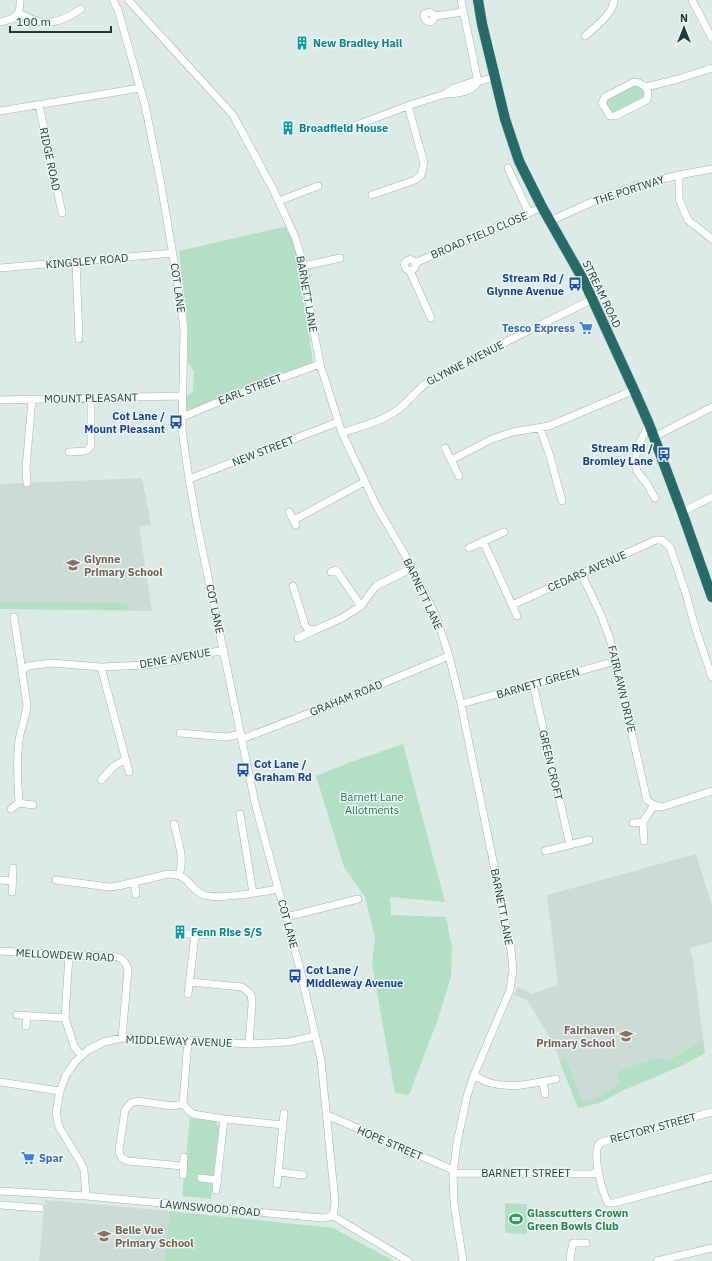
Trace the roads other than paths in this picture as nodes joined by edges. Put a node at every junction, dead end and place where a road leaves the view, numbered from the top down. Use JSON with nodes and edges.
{"nodes":[{"id":1,"x":20,"y":0,"type":"edge"},
{"id":2,"x":113,"y":0,"type":"edge"},
{"id":3,"x":130,"y":0,"type":"edge"},
{"id":4,"x":461,"y":0,"type":"edge"},
{"id":5,"x":478,"y":0,"type":"edge"},
{"id":6,"x":614,"y":0,"type":"edge"},
{"id":7,"x":692,"y":0,"type":"edge"},
{"id":8,"x":81,"y":8,"type":"dead end"},
{"id":9,"x":118,"y":10,"type":"junction"},
{"id":10,"x":463,"y":12,"type":"junction"},
{"id":11,"x":19,"y":13,"type":"junction"},
{"id":12,"x":434,"y":16,"type":"dead end"},
{"id":13,"x":0,"y":22,"type":"edge"},
{"id":14,"x":585,"y":36,"type":"dead end"},
{"id":15,"x":712,"y":38,"type":"edge"},
{"id":16,"x":712,"y":68,"type":"edge"},
{"id":17,"x":494,"y":77,"type":"junction"},
{"id":18,"x":478,"y":82,"type":"junction"},
{"id":19,"x":646,"y":87,"type":"junction"},
{"id":20,"x":140,"y":88,"type":"junction"},
{"id":21,"x":39,"y":105,"type":"junction"},
{"id":22,"x":408,"y":106,"type":"junction"},
{"id":23,"x":0,"y":111,"type":"edge"},
{"id":24,"x":319,"y":130,"type":"dead end"},
{"id":25,"x":508,"y":168,"type":"dead end"},
{"id":26,"x":712,"y":169,"type":"edge"},
{"id":27,"x":679,"y":175,"type":"junction"},
{"id":28,"x":318,"y":186,"type":"dead end"},
{"id":29,"x":372,"y":195,"type":"dead end"},
{"id":30,"x":279,"y":201,"type":"junction"},
{"id":31,"x":542,"y":207,"type":"junction"},
{"id":32,"x":62,"y":213,"type":"dead end"},
{"id":33,"x":529,"y":213,"type":"junction"},
{"id":34,"x":550,"y":221,"type":"junction"},
{"id":35,"x":712,"y":239,"type":"edge"},
{"id":36,"x":173,"y":253,"type":"junction"},
{"id":37,"x":340,"y":258,"type":"dead end"},
{"id":38,"x":76,"y":262,"type":"junction"},
{"id":39,"x":304,"y":266,"type":"junction"},
{"id":40,"x":0,"y":268,"type":"edge"},
{"id":41,"x":593,"y":299,"type":"junction"},
{"id":42,"x":431,"y":318,"type":"dead end"},
{"id":43,"x":79,"y":339,"type":"dead end"},
{"id":44,"x":320,"y":364,"type":"junction"},
{"id":45,"x":634,"y":390,"type":"junction"},
{"id":46,"x":182,"y":396,"type":"junction"},
{"id":47,"x":91,"y":398,"type":"junction"},
{"id":48,"x":32,"y":399,"type":"junction"},
{"id":49,"x":0,"y":400,"type":"edge"},
{"id":50,"x":712,"y":407,"type":"edge"},
{"id":51,"x":182,"y":417,"type":"junction"},
{"id":52,"x":338,"y":422,"type":"junction"},
{"id":53,"x":649,"y":424,"type":"junction"},
{"id":54,"x":540,"y":428,"type":"junction"},
{"id":55,"x":342,"y":433,"type":"junction"},
{"id":56,"x":654,"y":437,"type":"junction"},
{"id":57,"x":445,"y":448,"type":"dead end"},
{"id":58,"x":69,"y":452,"type":"dead end"},
{"id":59,"x":452,"y":460,"type":"junction"},
{"id":60,"x":459,"y":476,"type":"dead end"},
{"id":61,"x":189,"y":480,"type":"junction"},
{"id":62,"x":364,"y":482,"type":"junction"},
{"id":63,"x":27,"y":483,"type":"dead end"},
{"id":64,"x":712,"y":496,"type":"edge"},
{"id":65,"x":655,"y":498,"type":"dead end"},
{"id":66,"x":562,"y":501,"type":"dead end"},
{"id":67,"x":289,"y":512,"type":"dead end"},
{"id":68,"x":682,"y":512,"type":"junction"},
{"id":69,"x":504,"y":532,"type":"dead end"},
{"id":70,"x":484,"y":541,"type":"junction"},
{"id":71,"x":469,"y":548,"type":"dead end"},
{"id":72,"x":412,"y":568,"type":"junction"},
{"id":73,"x":331,"y":572,"type":"dead end"},
{"id":74,"x":582,"y":573,"type":"junction"},
{"id":75,"x":293,"y":586,"type":"dead end"},
{"id":76,"x":712,"y":597,"type":"edge"},
{"id":77,"x":512,"y":605,"type":"junction"},
{"id":78,"x":361,"y":606,"type":"junction"},
{"id":79,"x":517,"y":616,"type":"dead end"},
{"id":80,"x":14,"y":617,"type":"dead end"},
{"id":81,"x":315,"y":630,"type":"junction"},
{"id":82,"x":298,"y":638,"type":"dead end"},
{"id":83,"x":224,"y":650,"type":"junction"},
{"id":84,"x":449,"y":656,"type":"junction"},
{"id":85,"x":709,"y":656,"type":"edge"},
{"id":86,"x":616,"y":661,"type":"junction"},
{"id":87,"x":102,"y":667,"type":"junction"},
{"id":88,"x":22,"y":671,"type":"junction"},
{"id":89,"x":712,"y":677,"type":"edge"},
{"id":90,"x":533,"y":684,"type":"junction"},
{"id":91,"x":461,"y":704,"type":"junction"},
{"id":92,"x":192,"y":726,"type":"dead end"},
{"id":93,"x":180,"y":733,"type":"dead end"},
{"id":94,"x":191,"y":734,"type":"junction"},
{"id":95,"x":241,"y":736,"type":"junction"},
{"id":96,"x":125,"y":760,"type":"junction"},
{"id":97,"x":129,"y":772,"type":"dead end"},
{"id":98,"x":100,"y":780,"type":"dead end"},
{"id":99,"x":712,"y":791,"type":"edge"},
{"id":100,"x":19,"y":803,"type":"junction"},
{"id":101,"x":33,"y":805,"type":"dead end"},
{"id":102,"x":654,"y":805,"type":"junction"},
{"id":103,"x":11,"y":809,"type":"dead end"},
{"id":104,"x":240,"y":814,"type":"dead end"},
{"id":105,"x":643,"y":822,"type":"junction"},
{"id":106,"x":632,"y":823,"type":"dead end"},
{"id":107,"x":174,"y":824,"type":"dead end"},
{"id":108,"x":589,"y":840,"type":"dead end"},
{"id":109,"x":644,"y":841,"type":"dead end"},
{"id":110,"x":570,"y":845,"type":"junction"},
{"id":111,"x":545,"y":851,"type":"dead end"},
{"id":112,"x":13,"y":868,"type":"dead end"},
{"id":113,"x":179,"y":876,"type":"junction"},
{"id":114,"x":0,"y":880,"type":"edge"},
{"id":115,"x":56,"y":880,"type":"dead end"},
{"id":116,"x":12,"y":881,"type":"junction"},
{"id":117,"x":134,"y":883,"type":"junction"},
{"id":118,"x":278,"y":889,"type":"junction"},
{"id":119,"x":12,"y":892,"type":"dead end"},
{"id":120,"x":253,"y":893,"type":"junction"},
{"id":121,"x":136,"y":894,"type":"dead end"},
{"id":122,"x":358,"y":899,"type":"dead end"},
{"id":123,"x":286,"y":917,"type":"junction"},
{"id":124,"x":205,"y":935,"type":"dead end"},
{"id":125,"x":0,"y":951,"type":"edge"},
{"id":126,"x":69,"y":955,"type":"junction"},
{"id":127,"x":190,"y":982,"type":"junction"},
{"id":128,"x":188,"y":994,"type":"dead end"},
{"id":129,"x":17,"y":1015,"type":"dead end"},
{"id":130,"x":27,"y":1016,"type":"junction"},
{"id":131,"x":65,"y":1018,"type":"junction"},
{"id":132,"x":26,"y":1026,"type":"dead end"},
{"id":133,"x":315,"y":1036,"type":"junction"},
{"id":134,"x":122,"y":1038,"type":"junction"},
{"id":135,"x":188,"y":1040,"type":"junction"},
{"id":136,"x":248,"y":1044,"type":"junction"},
{"id":137,"x":81,"y":1055,"type":"junction"},
{"id":138,"x":474,"y":1075,"type":"junction"},
{"id":139,"x":556,"y":1079,"type":"dead end"},
{"id":140,"x":0,"y":1082,"type":"edge"},
{"id":141,"x":543,"y":1082,"type":"junction"},
{"id":142,"x":60,"y":1091,"type":"junction"},
{"id":143,"x":545,"y":1094,"type":"dead end"},
{"id":144,"x":184,"y":1104,"type":"junction"},
{"id":145,"x":284,"y":1112,"type":"dead end"},
{"id":146,"x":712,"y":1112,"type":"edge"},
{"id":147,"x":327,"y":1115,"type":"junction"},
{"id":148,"x":224,"y":1119,"type":"junction"},
{"id":149,"x":283,"y":1125,"type":"junction"},
{"id":150,"x":184,"y":1157,"type":"dead end"},
{"id":151,"x":183,"y":1166,"type":"junction"},
{"id":152,"x":453,"y":1171,"type":"junction"},
{"id":153,"x":279,"y":1172,"type":"junction"},
{"id":154,"x":599,"y":1172,"type":"junction"},
{"id":155,"x":183,"y":1175,"type":"dead end"},
{"id":156,"x":303,"y":1175,"type":"dead end"},
{"id":157,"x":712,"y":1177,"type":"edge"},
{"id":158,"x":201,"y":1178,"type":"dead end"},
{"id":159,"x":218,"y":1180,"type":"junction"},
{"id":160,"x":277,"y":1184,"type":"dead end"},
{"id":161,"x":216,"y":1190,"type":"dead end"},
{"id":162,"x":0,"y":1191,"type":"edge"},
{"id":163,"x":86,"y":1196,"type":"junction"},
{"id":164,"x":0,"y":1205,"type":"edge"},
{"id":165,"x":40,"y":1208,"type":"dead end"},
{"id":166,"x":333,"y":1216,"type":"junction"},
{"id":167,"x":586,"y":1244,"type":"dead end"},
{"id":168,"x":712,"y":1248,"type":"edge"},
{"id":169,"x":408,"y":1261,"type":"edge"},
{"id":170,"x":463,"y":1261,"type":"edge"},
{"id":171,"x":570,"y":1261,"type":"edge"},
{"id":172,"x":657,"y":1261,"type":"edge"}],
"edges":[{"from":1,"to":11,"type":"street"},
{"from":2,"to":9,"type":"street","name":"COT LANE"},
{"from":3,"to":9,"type":"street","name":"BARNETT LANE"},
{"from":3,"to":30,"type":"street","name":"BARNETT LANE"},
{"from":4,"to":10,"type":"street"},
{"from":5,"to":17,"type":"highway","name":"STREAM ROAD"},
{"from":6,"to":14,"type":"street"},
{"from":7,"to":15,"type":"street"},
{"from":8,"to":11,"type":"street"},
{"from":9,"to":20,"type":"street","name":"COT LANE"},
{"from":10,"to":12,"type":"street"},
{"from":10,"to":18,"type":"street"},
{"from":11,"to":13,"type":"street"},
{"from":16,"to":19,"type":"street"},
{"from":17,"to":18,"type":"street"},
{"from":17,"to":31,"type":"highway","name":"STREAM ROAD"},
{"from":18,"to":22,"type":"street"},
{"from":19,"to":19,"type":"street"},
{"from":20,"to":21,"type":"street"},
{"from":20,"to":36,"type":"street","name":"COT LANE"},
{"from":21,"to":23,"type":"street"},
{"from":21,"to":32,"type":"street","name":"RIDGE ROAD"},
{"from":22,"to":24,"type":"street"},
{"from":22,"to":29,"type":"street"},
{"from":25,"to":33,"type":"street"},
{"from":26,"to":27,"type":"street","name":"THE PORTWAY"},
{"from":27,"to":34,"type":"street","name":"THE PORTWAY"},
{"from":27,"to":35,"type":"street"},
{"from":28,"to":30,"type":"street"},
{"from":30,"to":39,"type":"street","name":"BARNETT LANE"},
{"from":31,"to":33,"type":"street","name":"BROAD FIELD CLOSE"},
{"from":31,"to":34,"type":"highway","name":"STREAM ROAD"},
{"from":33,"to":42,"type":"street","name":"BROAD FIELD CLOSE"},
{"from":34,"to":41,"type":"highway","name":"STREAM ROAD"},
{"from":36,"to":38,"type":"street","name":"KINGSLEY ROAD"},
{"from":36,"to":46,"type":"street","name":"COT LANE"},
{"from":37,"to":39,"type":"street"},
{"from":38,"to":40,"type":"street","name":"KINGSLEY ROAD"},
{"from":38,"to":43,"type":"street"},
{"from":39,"to":44,"type":"street","name":"BARNETT LANE"},
{"from":41,"to":45,"type":"highway","name":"STREAM ROAD"},
{"from":41,"to":55,"type":"street","name":"GLYNNE AVENUE"},
{"from":44,"to":51,"type":"street","name":"EARL STREET"},
{"from":44,"to":52,"type":"street","name":"BARNETT LANE"},
{"from":45,"to":53,"type":"highway","name":"STREAM ROAD"},
{"from":45,"to":54,"type":"street"},
{"from":46,"to":47,"type":"street","name":"MOUNT PLEASANT"},
{"from":46,"to":51,"type":"street","name":"COT LANE"},
{"from":47,"to":48,"type":"street","name":"MOUNT PLEASANT"},
{"from":47,"to":58,"type":"street"},
{"from":48,"to":49,"type":"street","name":"MOUNT PLEASANT"},
{"from":48,"to":63,"type":"street"},
{"from":50,"to":56,"type":"street"},
{"from":51,"to":61,"type":"street","name":"COT LANE"},
{"from":52,"to":55,"type":"street","name":"BARNETT LANE"},
{"from":52,"to":61,"type":"street","name":"NEW STREET"},
{"from":53,"to":56,"type":"highway","name":"STREAM ROAD"},
{"from":53,"to":65,"type":"street"},
{"from":54,"to":59,"type":"street"},
{"from":54,"to":66,"type":"street"},
{"from":55,"to":62,"type":"street","name":"BARNETT LANE"},
{"from":56,"to":68,"type":"highway","name":"STREAM ROAD"},
{"from":57,"to":59,"type":"street"},
{"from":59,"to":60,"type":"street"},
{"from":61,"to":83,"type":"street","name":"COT LANE"},
{"from":62,"to":67,"type":"street"},
{"from":62,"to":72,"type":"street","name":"BARNETT LANE"},
{"from":64,"to":68,"type":"street"},
{"from":68,"to":76,"type":"highway","name":"STREAM ROAD"},
{"from":69,"to":70,"type":"street"},
{"from":70,"to":71,"type":"street"},
{"from":70,"to":77,"type":"street"},
{"from":72,"to":78,"type":"street"},
{"from":72,"to":84,"type":"street","name":"BARNETT LANE"},
{"from":73,"to":78,"type":"street"},
{"from":74,"to":77,"type":"street","name":"CEDARS AVENUE"},
{"from":74,"to":85,"type":"street","name":"CEDARS AVENUE"},
{"from":74,"to":86,"type":"street","name":"FAIRLAWN DRIVE"},
{"from":75,"to":81,"type":"street"},
{"from":77,"to":79,"type":"street"},
{"from":78,"to":81,"type":"street"},
{"from":80,"to":88,"type":"street"},
{"from":81,"to":82,"type":"street"},
{"from":83,"to":87,"type":"street","name":"DENE AVENUE"},
{"from":83,"to":95,"type":"street","name":"COT LANE"},
{"from":84,"to":91,"type":"street","name":"BARNETT LANE"},
{"from":84,"to":95,"type":"street","name":"GRAHAM ROAD"},
{"from":85,"to":89,"type":"street"},
{"from":86,"to":90,"type":"street","name":"BARNETT GREEN"},
{"from":86,"to":102,"type":"street","name":"FAIRLAWN DRIVE"},
{"from":87,"to":88,"type":"street","name":"DENE AVENUE"},
{"from":87,"to":96,"type":"street"},
{"from":88,"to":100,"type":"street"},
{"from":90,"to":91,"type":"street","name":"BARNETT GREEN"},
{"from":90,"to":110,"type":"street","name":"GREEN CROFT"},
{"from":91,"to":138,"type":"street","name":"BARNETT LANE"},
{"from":92,"to":94,"type":"street"},
{"from":93,"to":94,"type":"street","name":"GRAHAM ROAD"},
{"from":94,"to":95,"type":"street","name":"GRAHAM ROAD"},
{"from":95,"to":118,"type":"street","name":"COT LANE"},
{"from":96,"to":97,"type":"street"},
{"from":96,"to":98,"type":"street"},
{"from":99,"to":102,"type":"street"},
{"from":100,"to":101,"type":"street"},
{"from":100,"to":103,"type":"street"},
{"from":102,"to":105,"type":"street"},
{"from":104,"to":120,"type":"street"},
{"from":105,"to":106,"type":"street"},
{"from":105,"to":109,"type":"street"},
{"from":107,"to":113,"type":"street"},
{"from":108,"to":110,"type":"street"},
{"from":110,"to":111,"type":"street"},
{"from":112,"to":116,"type":"street"},
{"from":113,"to":117,"type":"street"},
{"from":113,"to":120,"type":"street"},
{"from":114,"to":116,"type":"street"},
{"from":115,"to":117,"type":"street"},
{"from":116,"to":119,"type":"street"},
{"from":117,"to":121,"type":"street"},
{"from":118,"to":120,"type":"street"},
{"from":118,"to":123,"type":"street","name":"COT LANE"},
{"from":122,"to":123,"type":"street"},
{"from":123,"to":133,"type":"street","name":"COT LANE"},
{"from":124,"to":127,"type":"street"},
{"from":125,"to":126,"type":"street","name":"MELLOWDEW ROAD"},
{"from":126,"to":131,"type":"street"},
{"from":126,"to":134,"type":"street","name":"MELLOWDEW ROAD"},
{"from":127,"to":128,"type":"street"},
{"from":127,"to":136,"type":"street"},
{"from":129,"to":130,"type":"street"},
{"from":130,"to":131,"type":"street"},
{"from":130,"to":132,"type":"street"},
{"from":131,"to":137,"type":"street"},
{"from":133,"to":136,"type":"street","name":"MIDDLEWAY AVENUE"},
{"from":133,"to":147,"type":"street","name":"COT LANE"},
{"from":134,"to":135,"type":"street","name":"MIDDLEWAY AVENUE"},
{"from":134,"to":137,"type":"street","name":"MIDDLEWAY AVENUE"},
{"from":135,"to":136,"type":"street","name":"MIDDLEWAY AVENUE"},
{"from":135,"to":144,"type":"street"},
{"from":137,"to":142,"type":"street","name":"MIDDLEWAY AVENUE"},
{"from":138,"to":141,"type":"street"},
{"from":138,"to":152,"type":"street","name":"BARNETT LANE"},
{"from":139,"to":141,"type":"street"},
{"from":140,"to":142,"type":"street"},
{"from":141,"to":143,"type":"street"},
{"from":142,"to":163,"type":"street","name":"MIDDLEWAY AVENUE"},
{"from":144,"to":148,"type":"street"},
{"from":144,"to":151,"type":"street"},
{"from":145,"to":149,"type":"street"},
{"from":146,"to":154,"type":"street","name":"RECTORY STREET"},
{"from":147,"to":152,"type":"street","name":"HOPE STREET"},
{"from":147,"to":166,"type":"street","name":"COT LANE"},
{"from":148,"to":149,"type":"street"},
{"from":148,"to":159,"type":"street"},
{"from":149,"to":153,"type":"street"},
{"from":150,"to":151,"type":"street"},
{"from":151,"to":155,"type":"street"},
{"from":152,"to":154,"type":"street","name":"BARNETT STREET"},
{"from":152,"to":170,"type":"street","name":"BARNETT LANE"},
{"from":153,"to":156,"type":"street"},
{"from":153,"to":160,"type":"street"},
{"from":154,"to":157,"type":"street"},
{"from":158,"to":159,"type":"street"},
{"from":159,"to":161,"type":"street"},
{"from":162,"to":163,"type":"street","name":"LAWNSWOOD ROAD"},
{"from":163,"to":166,"type":"street","name":"LAWNSWOOD ROAD"},
{"from":164,"to":165,"type":"street"},
{"from":166,"to":169,"type":"street"},
{"from":167,"to":171,"type":"street"},
{"from":168,"to":172,"type":"street"}]}
